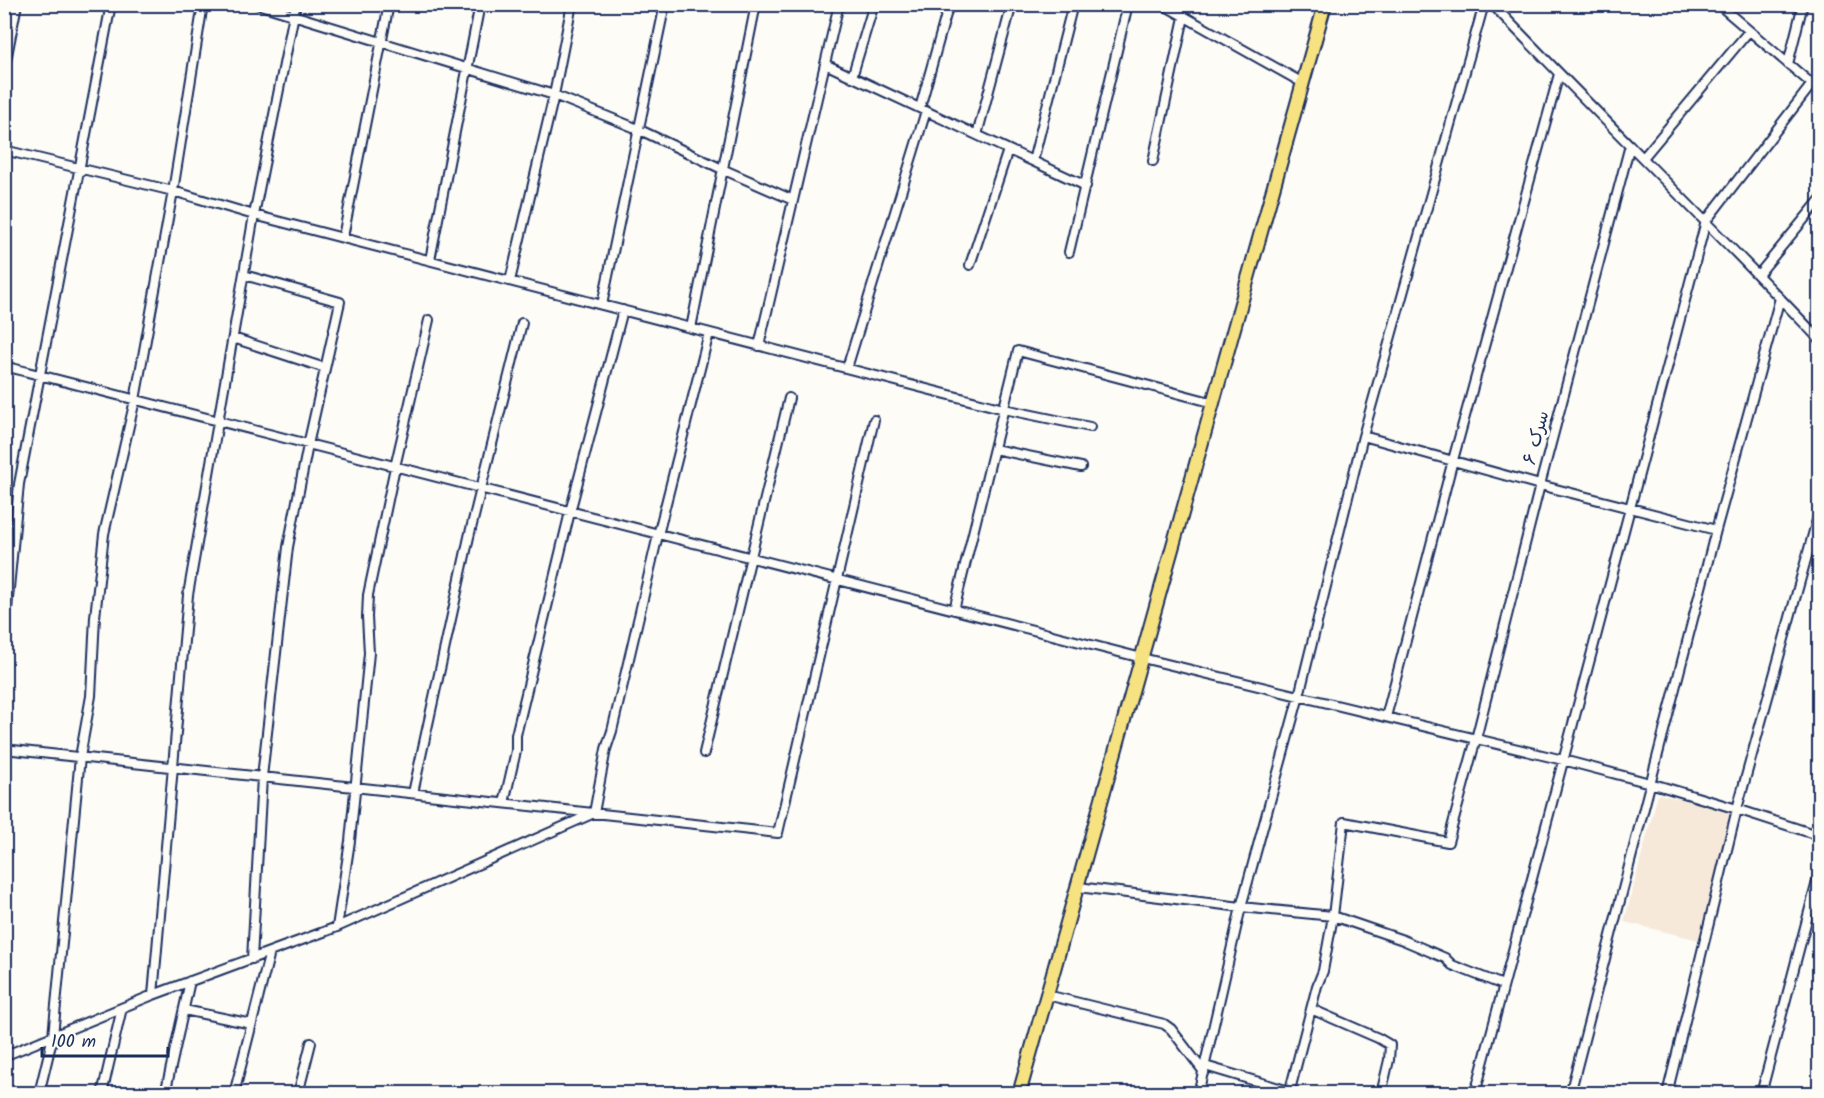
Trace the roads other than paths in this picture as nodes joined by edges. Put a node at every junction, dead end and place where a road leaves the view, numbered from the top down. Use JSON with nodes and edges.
{"nodes":[{"id":1,"x":17,"y":4,"type":"edge"},
{"id":2,"x":111,"y":4,"type":"edge"},
{"id":3,"x":203,"y":4,"type":"edge"},
{"id":4,"x":257,"y":4,"type":"edge"},
{"id":5,"x":296,"y":4,"type":"edge"},
{"id":6,"x":389,"y":4,"type":"edge"},
{"id":7,"x":480,"y":4,"type":"edge"},
{"id":8,"x":572,"y":4,"type":"edge"},
{"id":9,"x":664,"y":4,"type":"edge"},
{"id":10,"x":756,"y":4,"type":"edge"},
{"id":11,"x":840,"y":4,"type":"edge"},
{"id":12,"x":874,"y":4,"type":"edge"},
{"id":13,"x":949,"y":4,"type":"edge"},
{"id":14,"x":1012,"y":4,"type":"edge"},
{"id":15,"x":1072,"y":4,"type":"edge"},
{"id":16,"x":1128,"y":4,"type":"edge"},
{"id":17,"x":1162,"y":4,"type":"edge"},
{"id":18,"x":1325,"y":4,"type":"edge"},
{"id":19,"x":1484,"y":4,"type":"edge"},
{"id":20,"x":1492,"y":4,"type":"edge"},
{"id":21,"x":1718,"y":4,"type":"edge"},
{"id":22,"x":1803,"y":4,"type":"edge"},
{"id":23,"x":294,"y":15,"type":"junction"},
{"id":24,"x":1184,"y":17,"type":"junction"},
{"id":25,"x":1749,"y":32,"type":"junction"},
{"id":26,"x":382,"y":42,"type":"junction"},
{"id":27,"x":825,"y":64,"type":"junction"},
{"id":28,"x":1788,"y":64,"type":"junction"},
{"id":29,"x":467,"y":68,"type":"junction"},
{"id":30,"x":4,"y":71,"type":"edge"},
{"id":31,"x":1559,"y":74,"type":"junction"},
{"id":32,"x":852,"y":77,"type":"junction"},
{"id":33,"x":1303,"y":83,"type":"junction"},
{"id":34,"x":1812,"y":84,"type":"junction"},
{"id":35,"x":1820,"y":91,"type":"edge"},
{"id":36,"x":554,"y":95,"type":"junction"},
{"id":37,"x":923,"y":110,"type":"junction"},
{"id":38,"x":638,"y":129,"type":"junction"},
{"id":39,"x":977,"y":135,"type":"junction"},
{"id":40,"x":1630,"y":145,"type":"junction"},
{"id":41,"x":4,"y":150,"type":"edge"},
{"id":42,"x":1008,"y":150,"type":"junction"},
{"id":43,"x":1644,"y":158,"type":"junction"},
{"id":44,"x":1033,"y":161,"type":"junction"},
{"id":45,"x":1153,"y":161,"type":"dead end"},
{"id":46,"x":80,"y":169,"type":"junction"},
{"id":47,"x":722,"y":169,"type":"junction"},
{"id":48,"x":1086,"y":186,"type":"junction"},
{"id":49,"x":173,"y":191,"type":"junction"},
{"id":50,"x":793,"y":200,"type":"junction"},
{"id":51,"x":1820,"y":200,"type":"edge"},
{"id":52,"x":254,"y":214,"type":"junction"},
{"id":53,"x":1706,"y":221,"type":"junction"},
{"id":54,"x":343,"y":237,"type":"junction"},
{"id":55,"x":1069,"y":252,"type":"dead end"},
{"id":56,"x":430,"y":260,"type":"junction"},
{"id":57,"x":970,"y":265,"type":"dead end"},
{"id":58,"x":244,"y":275,"type":"junction"},
{"id":59,"x":1758,"y":275,"type":"junction"},
{"id":60,"x":510,"y":281,"type":"junction"},
{"id":61,"x":1780,"y":298,"type":"junction"},
{"id":62,"x":602,"y":305,"type":"junction"},
{"id":63,"x":623,"y":310,"type":"junction"},
{"id":64,"x":429,"y":321,"type":"dead end"},
{"id":65,"x":522,"y":323,"type":"dead end"},
{"id":66,"x":691,"y":328,"type":"junction"},
{"id":67,"x":709,"y":333,"type":"junction"},
{"id":68,"x":233,"y":338,"type":"junction"},
{"id":69,"x":1820,"y":340,"type":"edge"},
{"id":70,"x":759,"y":346,"type":"junction"},
{"id":71,"x":4,"y":366,"type":"edge"},
{"id":72,"x":325,"y":368,"type":"junction"},
{"id":73,"x":847,"y":368,"type":"junction"},
{"id":74,"x":41,"y":376,"type":"junction"},
{"id":75,"x":789,"y":398,"type":"dead end"},
{"id":76,"x":135,"y":400,"type":"junction"},
{"id":77,"x":1214,"y":403,"type":"junction"},
{"id":78,"x":1004,"y":409,"type":"junction"},
{"id":79,"x":874,"y":420,"type":"dead end"},
{"id":80,"x":218,"y":422,"type":"junction"},
{"id":81,"x":1090,"y":427,"type":"dead end"},
{"id":82,"x":1363,"y":436,"type":"junction"},
{"id":83,"x":308,"y":445,"type":"junction"},
{"id":84,"x":994,"y":449,"type":"junction"},
{"id":85,"x":1453,"y":460,"type":"junction"},
{"id":86,"x":395,"y":467,"type":"junction"},
{"id":87,"x":1081,"y":467,"type":"dead end"},
{"id":88,"x":1540,"y":485,"type":"junction"},
{"id":89,"x":481,"y":489,"type":"junction"},
{"id":90,"x":1629,"y":508,"type":"junction"},
{"id":91,"x":1820,"y":509,"type":"edge"},
{"id":92,"x":570,"y":512,"type":"junction"},
{"id":93,"x":1716,"y":530,"type":"junction"},
{"id":94,"x":658,"y":535,"type":"junction"},
{"id":95,"x":749,"y":558,"type":"junction"},
{"id":96,"x":836,"y":580,"type":"junction"},
{"id":97,"x":954,"y":610,"type":"junction"},
{"id":98,"x":4,"y":640,"type":"edge"},
{"id":99,"x":1142,"y":658,"type":"junction"},
{"id":100,"x":1299,"y":696,"type":"junction"},
{"id":101,"x":1386,"y":717,"type":"junction"},
{"id":102,"x":1476,"y":739,"type":"junction"},
{"id":103,"x":4,"y":749,"type":"edge"},
{"id":104,"x":704,"y":753,"type":"dead end"},
{"id":105,"x":80,"y":757,"type":"junction"},
{"id":106,"x":1563,"y":760,"type":"junction"},
{"id":107,"x":174,"y":767,"type":"junction"},
{"id":108,"x":262,"y":777,"type":"junction"},
{"id":109,"x":1650,"y":783,"type":"junction"},
{"id":110,"x":355,"y":787,"type":"junction"},
{"id":111,"x":413,"y":793,"type":"junction"},
{"id":112,"x":504,"y":803,"type":"junction"},
{"id":113,"x":1737,"y":809,"type":"junction"},
{"id":114,"x":594,"y":813,"type":"junction"},
{"id":115,"x":1820,"y":836,"type":"edge"},
{"id":116,"x":1820,"y":870,"type":"edge"},
{"id":117,"x":1078,"y":887,"type":"junction"},
{"id":118,"x":1241,"y":907,"type":"junction"},
{"id":119,"x":1333,"y":916,"type":"junction"},
{"id":120,"x":337,"y":927,"type":"junction"},
{"id":121,"x":270,"y":952,"type":"junction"},
{"id":122,"x":252,"y":959,"type":"junction"},
{"id":123,"x":190,"y":981,"type":"junction"},
{"id":124,"x":1503,"y":986,"type":"junction"},
{"id":125,"x":153,"y":995,"type":"junction"},
{"id":126,"x":1047,"y":995,"type":"junction"},
{"id":127,"x":122,"y":1008,"type":"junction"},
{"id":128,"x":1311,"y":1009,"type":"junction"},
{"id":129,"x":184,"y":1010,"type":"junction"},
{"id":130,"x":252,"y":1024,"type":"junction"},
{"id":131,"x":53,"y":1036,"type":"junction"},
{"id":132,"x":312,"y":1043,"type":"dead end"},
{"id":133,"x":4,"y":1056,"type":"edge"},
{"id":134,"x":1204,"y":1069,"type":"junction"},
{"id":135,"x":1290,"y":1092,"type":"edge"},
{"id":136,"x":39,"y":1094,"type":"edge"},
{"id":137,"x":102,"y":1094,"type":"edge"},
{"id":138,"x":165,"y":1094,"type":"edge"},
{"id":139,"x":234,"y":1094,"type":"edge"},
{"id":140,"x":298,"y":1094,"type":"edge"},
{"id":141,"x":1019,"y":1094,"type":"edge"},
{"id":142,"x":1198,"y":1094,"type":"edge"},
{"id":143,"x":1299,"y":1094,"type":"edge"},
{"id":144,"x":1381,"y":1094,"type":"edge"},
{"id":145,"x":1475,"y":1094,"type":"edge"},
{"id":146,"x":1570,"y":1094,"type":"edge"},
{"id":147,"x":1666,"y":1094,"type":"edge"},
{"id":148,"x":1761,"y":1094,"type":"edge"}],
"edges":[{"from":1,"to":30,"type":"street"},
{"from":2,"to":46,"type":"street"},
{"from":3,"to":49,"type":"street"},
{"from":4,"to":23,"type":"street"},
{"from":5,"to":23,"type":"street"},
{"from":6,"to":26,"type":"street"},
{"from":7,"to":29,"type":"street"},
{"from":8,"to":36,"type":"street"},
{"from":9,"to":38,"type":"street"},
{"from":10,"to":47,"type":"street"},
{"from":11,"to":27,"type":"street"},
{"from":12,"to":32,"type":"street"},
{"from":13,"to":37,"type":"street"},
{"from":14,"to":39,"type":"street"},
{"from":15,"to":44,"type":"street"},
{"from":16,"to":48,"type":"street"},
{"from":17,"to":24,"type":"street"},
{"from":18,"to":33,"type":"main road"},
{"from":19,"to":82,"type":"street"},
{"from":20,"to":31,"type":"street"},
{"from":21,"to":25,"type":"street"},
{"from":22,"to":28,"type":"street"},
{"from":23,"to":26,"type":"street"},
{"from":23,"to":52,"type":"street"},
{"from":24,"to":33,"type":"street"},
{"from":24,"to":45,"type":"street"},
{"from":25,"to":28,"type":"street"},
{"from":25,"to":43,"type":"street"},
{"from":26,"to":29,"type":"street"},
{"from":26,"to":54,"type":"street"},
{"from":27,"to":32,"type":"street"},
{"from":27,"to":50,"type":"street"},
{"from":28,"to":34,"type":"street"},
{"from":29,"to":36,"type":"street"},
{"from":29,"to":56,"type":"street"},
{"from":31,"to":40,"type":"street"},
{"from":31,"to":85,"type":"street"},
{"from":32,"to":37,"type":"street"},
{"from":33,"to":77,"type":"main road"},
{"from":34,"to":35,"type":"street"},
{"from":34,"to":53,"type":"street"},
{"from":36,"to":38,"type":"street"},
{"from":36,"to":60,"type":"street"},
{"from":37,"to":39,"type":"street"},
{"from":37,"to":73,"type":"street"},
{"from":38,"to":47,"type":"street"},
{"from":38,"to":62,"type":"street"},
{"from":39,"to":42,"type":"street"},
{"from":40,"to":43,"type":"street"},
{"from":40,"to":88,"type":"street","name":"سرک ۶"},
{"from":41,"to":46,"type":"street"},
{"from":42,"to":44,"type":"street"},
{"from":42,"to":57,"type":"street"},
{"from":43,"to":53,"type":"street"},
{"from":44,"to":48,"type":"street"},
{"from":46,"to":49,"type":"street"},
{"from":46,"to":74,"type":"street"},
{"from":47,"to":50,"type":"street"},
{"from":47,"to":66,"type":"street"},
{"from":48,"to":55,"type":"street"},
{"from":49,"to":52,"type":"street"},
{"from":49,"to":76,"type":"street"},
{"from":50,"to":70,"type":"street"},
{"from":51,"to":59,"type":"street"},
{"from":52,"to":54,"type":"street"},
{"from":52,"to":58,"type":"street"},
{"from":53,"to":59,"type":"street"},
{"from":53,"to":90,"type":"street"},
{"from":54,"to":56,"type":"street"},
{"from":56,"to":60,"type":"street"},
{"from":58,"to":68,"type":"street"},
{"from":58,"to":72,"type":"street"},
{"from":59,"to":61,"type":"street"},
{"from":60,"to":62,"type":"street"},
{"from":61,"to":69,"type":"street"},
{"from":61,"to":93,"type":"street"},
{"from":62,"to":63,"type":"street"},
{"from":63,"to":66,"type":"street"},
{"from":63,"to":92,"type":"street"},
{"from":64,"to":86,"type":"street"},
{"from":65,"to":89,"type":"street"},
{"from":66,"to":67,"type":"street"},
{"from":67,"to":70,"type":"street"},
{"from":67,"to":94,"type":"street"},
{"from":68,"to":72,"type":"street"},
{"from":68,"to":80,"type":"street"},
{"from":70,"to":73,"type":"street"},
{"from":71,"to":74,"type":"street"},
{"from":72,"to":83,"type":"street"},
{"from":73,"to":78,"type":"street"},
{"from":74,"to":76,"type":"street"},
{"from":74,"to":98,"type":"street"},
{"from":75,"to":95,"type":"street"},
{"from":76,"to":80,"type":"street"},
{"from":76,"to":105,"type":"street"},
{"from":77,"to":78,"type":"street"},
{"from":77,"to":99,"type":"main road"},
{"from":78,"to":81,"type":"street"},
{"from":78,"to":84,"type":"street"},
{"from":79,"to":96,"type":"street"},
{"from":80,"to":83,"type":"street"},
{"from":80,"to":107,"type":"street"},
{"from":82,"to":85,"type":"street"},
{"from":82,"to":100,"type":"street"},
{"from":83,"to":86,"type":"street"},
{"from":83,"to":108,"type":"street"},
{"from":84,"to":87,"type":"street"},
{"from":84,"to":97,"type":"street"},
{"from":85,"to":88,"type":"street"},
{"from":85,"to":101,"type":"street"},
{"from":86,"to":89,"type":"street"},
{"from":86,"to":110,"type":"street"},
{"from":88,"to":90,"type":"street"},
{"from":88,"to":102,"type":"street","name":"سرک ۶"},
{"from":89,"to":92,"type":"street"},
{"from":89,"to":111,"type":"street"},
{"from":90,"to":93,"type":"street"},
{"from":90,"to":106,"type":"street"},
{"from":91,"to":113,"type":"street"},
{"from":92,"to":94,"type":"street"},
{"from":92,"to":112,"type":"street"},
{"from":93,"to":109,"type":"street"},
{"from":94,"to":95,"type":"street"},
{"from":94,"to":114,"type":"street"},
{"from":95,"to":96,"type":"street"},
{"from":95,"to":104,"type":"street"},
{"from":96,"to":97,"type":"street"},
{"from":96,"to":114,"type":"street"},
{"from":97,"to":99,"type":"street"},
{"from":99,"to":100,"type":"street"},
{"from":99,"to":117,"type":"main road"},
{"from":100,"to":101,"type":"street"},
{"from":100,"to":118,"type":"street"},
{"from":101,"to":102,"type":"street"},
{"from":102,"to":106,"type":"street"},
{"from":102,"to":119,"type":"street","name":"سرک ۶"},
{"from":103,"to":105,"type":"street"},
{"from":105,"to":107,"type":"street"},
{"from":105,"to":131,"type":"street"},
{"from":106,"to":109,"type":"street"},
{"from":106,"to":124,"type":"street"},
{"from":107,"to":108,"type":"street"},
{"from":107,"to":125,"type":"street"},
{"from":108,"to":110,"type":"street"},
{"from":108,"to":122,"type":"street"},
{"from":109,"to":113,"type":"street"},
{"from":109,"to":146,"type":"street"},
{"from":110,"to":111,"type":"street"},
{"from":110,"to":120,"type":"street"},
{"from":111,"to":112,"type":"street"},
{"from":112,"to":114,"type":"street"},
{"from":113,"to":115,"type":"street"},
{"from":113,"to":147,"type":"street"},
{"from":114,"to":120,"type":"street"},
{"from":116,"to":148,"type":"street"},
{"from":117,"to":118,"type":"street"},
{"from":117,"to":126,"type":"main road"},
{"from":118,"to":119,"type":"street"},
{"from":118,"to":134,"type":"street"},
{"from":119,"to":124,"type":"street"},
{"from":119,"to":128,"type":"street"},
{"from":120,"to":121,"type":"street"},
{"from":121,"to":122,"type":"street"},
{"from":121,"to":130,"type":"street"},
{"from":122,"to":123,"type":"street"},
{"from":123,"to":125,"type":"street"},
{"from":123,"to":129,"type":"street"},
{"from":124,"to":145,"type":"street"},
{"from":125,"to":127,"type":"street"},
{"from":126,"to":134,"type":"street"},
{"from":126,"to":141,"type":"main road"},
{"from":127,"to":131,"type":"street"},
{"from":127,"to":137,"type":"street"},
{"from":128,"to":135,"type":"street"},
{"from":128,"to":144,"type":"street"},
{"from":129,"to":130,"type":"street"},
{"from":129,"to":138,"type":"street"},
{"from":130,"to":139,"type":"street"},
{"from":131,"to":133,"type":"street"},
{"from":131,"to":136,"type":"street"},
{"from":132,"to":140,"type":"street"},
{"from":134,"to":135,"type":"street"},
{"from":134,"to":142,"type":"street"},
{"from":135,"to":143,"type":"street"}]}
